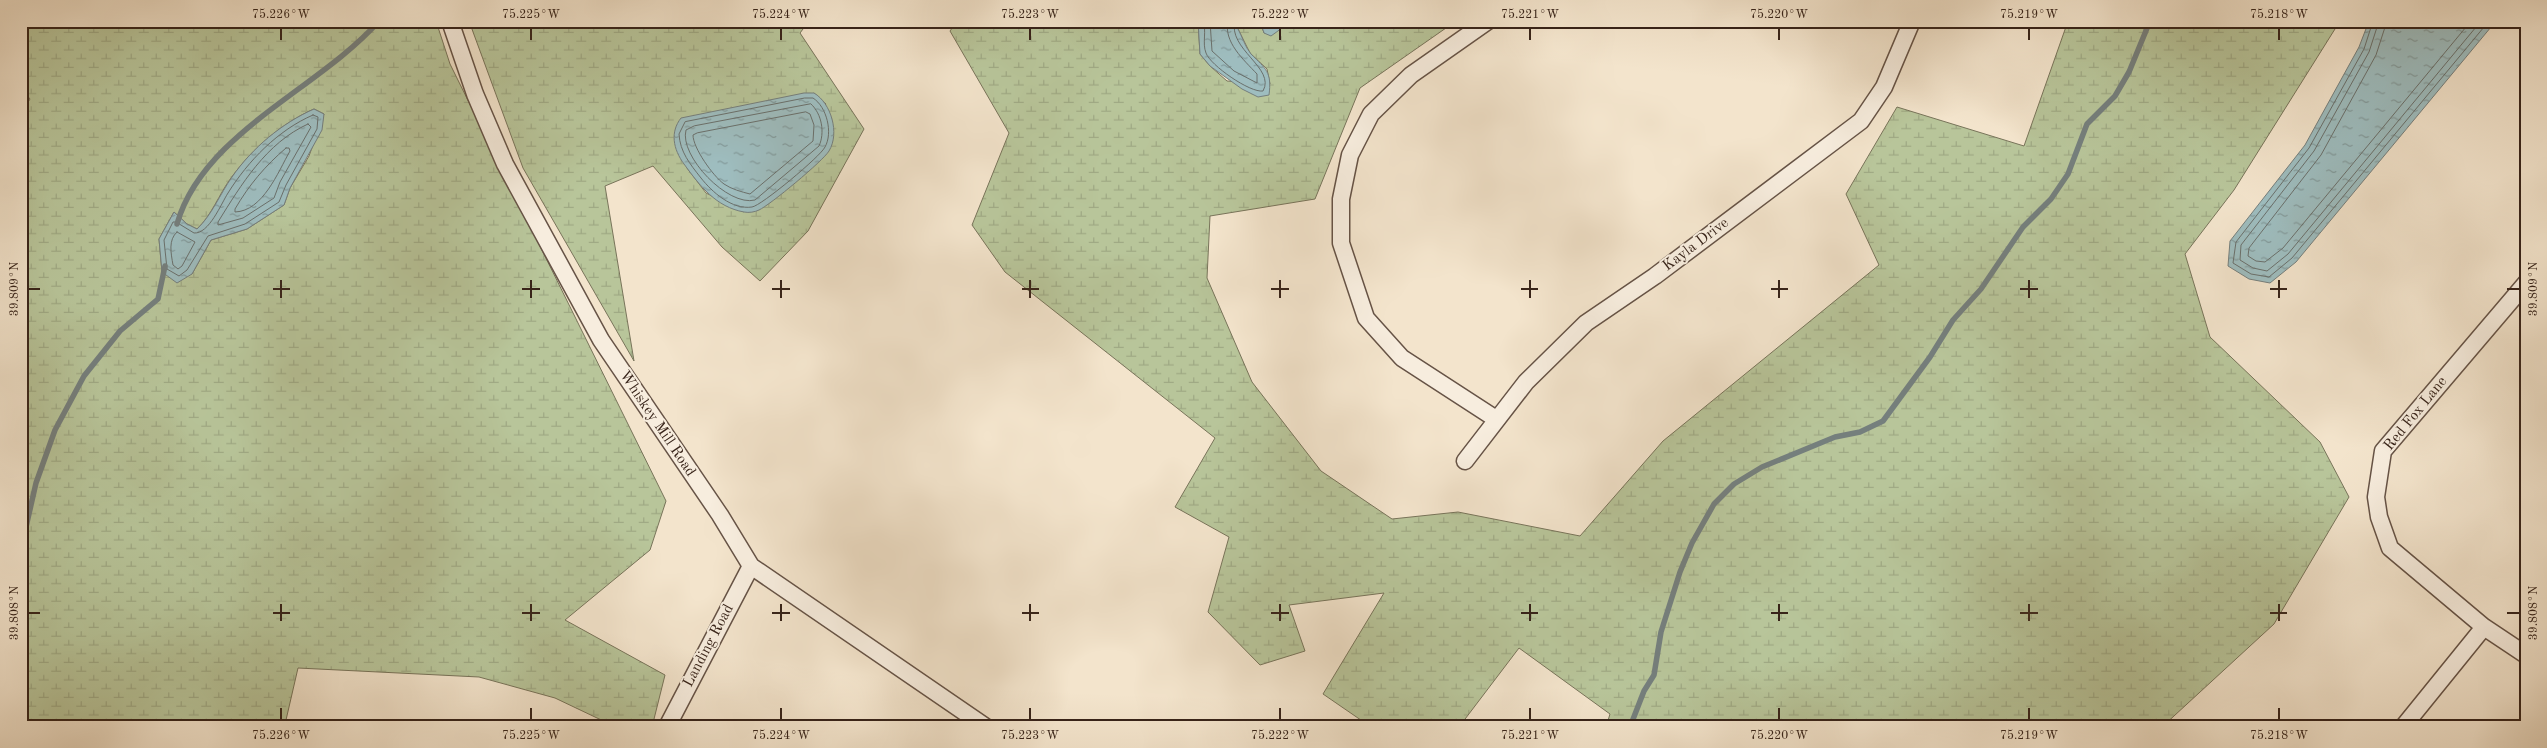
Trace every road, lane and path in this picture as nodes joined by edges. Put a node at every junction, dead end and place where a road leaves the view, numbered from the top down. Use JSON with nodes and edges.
{"nodes":[{"id":1,"x":450,"y":21,"type":"edge"},
{"id":2,"x":1488,"y":21,"type":"edge"},
{"id":3,"x":1912,"y":21,"type":"edge"},
{"id":4,"x":2526,"y":283,"type":"edge"},
{"id":5,"x":1496,"y":419,"type":"junction"},
{"id":6,"x":1465,"y":461,"type":"dead end"},
{"id":7,"x":751,"y":566,"type":"junction"},
{"id":8,"x":2484,"y":627,"type":"junction"},
{"id":9,"x":2526,"y":655,"type":"edge"},
{"id":10,"x":667,"y":727,"type":"edge"},
{"id":11,"x":986,"y":727,"type":"edge"},
{"id":12,"x":2403,"y":727,"type":"edge"}],
"edges":[{"from":1,"to":7,"type":"street","name":"Whiskey Mill Road"},
{"from":2,"to":5,"type":"street"},
{"from":3,"to":5,"type":"street","name":"Kayla Drive"},
{"from":4,"to":8,"type":"street","name":"Red Fox Lane"},
{"from":5,"to":6,"type":"street","name":"Kayla Drive"},
{"from":7,"to":10,"type":"street","name":"Landing Road"},
{"from":7,"to":11,"type":"street","name":"Whiskey Mill Road"},
{"from":8,"to":9,"type":"street","name":"Red Fox Lane"},
{"from":8,"to":12,"type":"street"}]}
